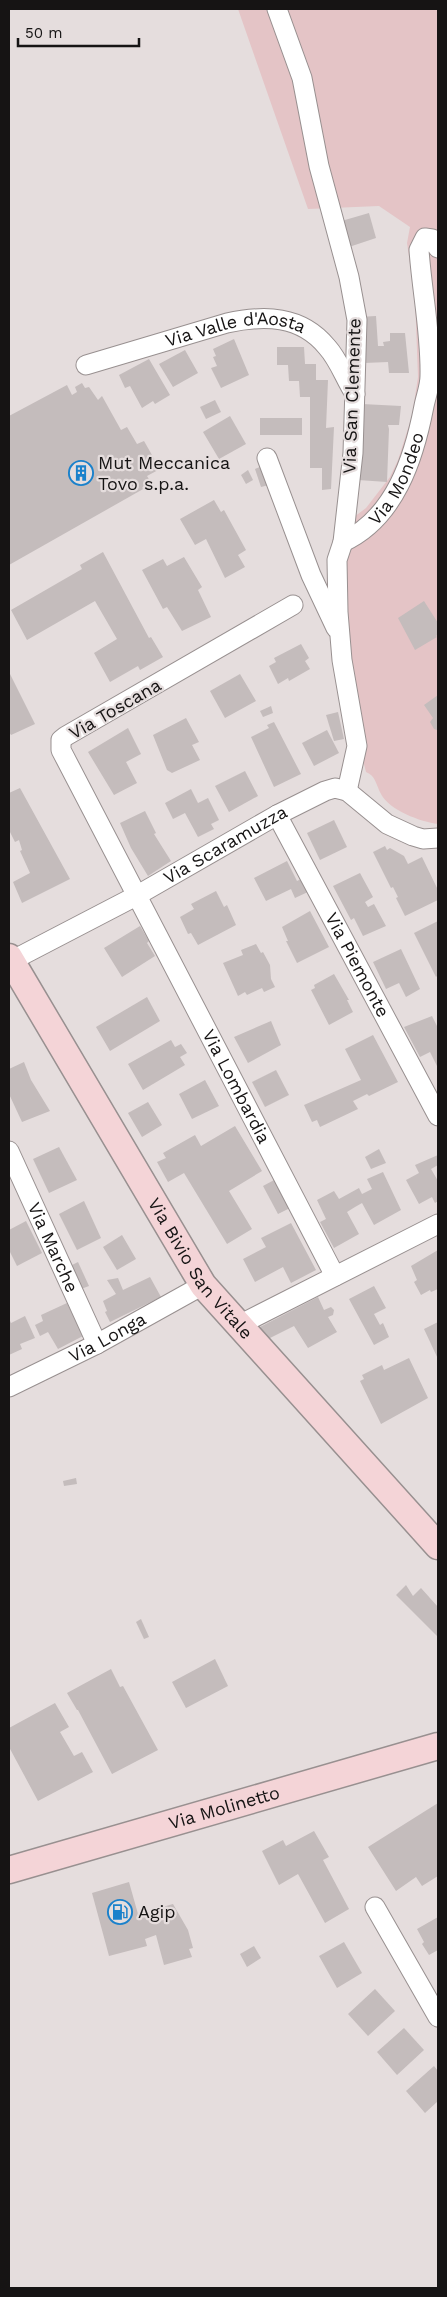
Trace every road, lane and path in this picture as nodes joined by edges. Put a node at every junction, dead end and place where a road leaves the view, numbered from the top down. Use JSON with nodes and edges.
{"nodes":[{"id":1,"x":277,"y":9,"type":"edge"},
{"id":2,"x":438,"y":248,"type":"edge"},
{"id":3,"x":86,"y":365,"type":"dead end"},
{"id":4,"x":355,"y":394,"type":"junction"},
{"id":5,"x":268,"y":458,"type":"dead end"},
{"id":6,"x":343,"y":542,"type":"junction"},
{"id":7,"x":293,"y":605,"type":"dead end"},
{"id":8,"x":340,"y":636,"type":"junction"},
{"id":9,"x":347,"y":791,"type":"junction"},
{"id":10,"x":277,"y":815,"type":"junction"},
{"id":11,"x":438,"y":838,"type":"edge"},
{"id":12,"x":136,"y":896,"type":"junction"},
{"id":13,"x":10,"y":959,"type":"edge"},
{"id":14,"x":438,"y":1116,"type":"edge"},
{"id":15,"x":9,"y":1151,"type":"edge"},
{"id":16,"x":438,"y":1224,"type":"edge"},
{"id":17,"x":335,"y":1276,"type":"junction"},
{"id":18,"x":203,"y":1285,"type":"junction"},
{"id":19,"x":239,"y":1325,"type":"junction"},
{"id":20,"x":97,"y":1344,"type":"junction"},
{"id":21,"x":9,"y":1387,"type":"edge"},
{"id":22,"x":438,"y":1546,"type":"edge"},
{"id":23,"x":438,"y":1746,"type":"edge"},
{"id":24,"x":9,"y":1870,"type":"edge"},
{"id":25,"x":375,"y":1907,"type":"dead end"},
{"id":26,"x":433,"y":1995,"type":"edge"},
{"id":27,"x":438,"y":2017,"type":"edge"}],
"edges":[{"from":1,"to":4,"type":"street","name":"Via San Clemente"},
{"from":2,"to":6,"type":"street","name":"Via Mondeo"},
{"from":3,"to":4,"type":"street","name":"Via Valle d'Aosta"},
{"from":4,"to":6,"type":"street","name":"Via San Clemente"},
{"from":5,"to":8,"type":"street"},
{"from":6,"to":8,"type":"street","name":"Via San Clemente"},
{"from":7,"to":12,"type":"street","name":"Via Toscana"},
{"from":8,"to":9,"type":"street","name":"Via San Clemente"},
{"from":9,"to":10,"type":"street","name":"Via Scaramuzza"},
{"from":9,"to":11,"type":"street"},
{"from":10,"to":12,"type":"street","name":"Via Scaramuzza"},
{"from":10,"to":14,"type":"street","name":"Via Piemonte"},
{"from":12,"to":13,"type":"street","name":"Via Scaramuzza"},
{"from":12,"to":17,"type":"street","name":"Via Lombardia"},
{"from":13,"to":18,"type":"main road","name":"Via Bivio San Vitale"},
{"from":15,"to":20,"type":"street","name":"Via Marche"},
{"from":16,"to":17,"type":"street"},
{"from":17,"to":19,"type":"street"},
{"from":18,"to":19,"type":"main road","name":"Via Bivio San Vitale"},
{"from":18,"to":20,"type":"street","name":"Via Longa"},
{"from":19,"to":22,"type":"main road","name":"Via Bivio San Vitale"},
{"from":20,"to":21,"type":"street","name":"Via Longa"},
{"from":23,"to":24,"type":"main road","name":"Via Molinetto"},
{"from":25,"to":26,"type":"street"},
{"from":26,"to":27,"type":"street"}]}
